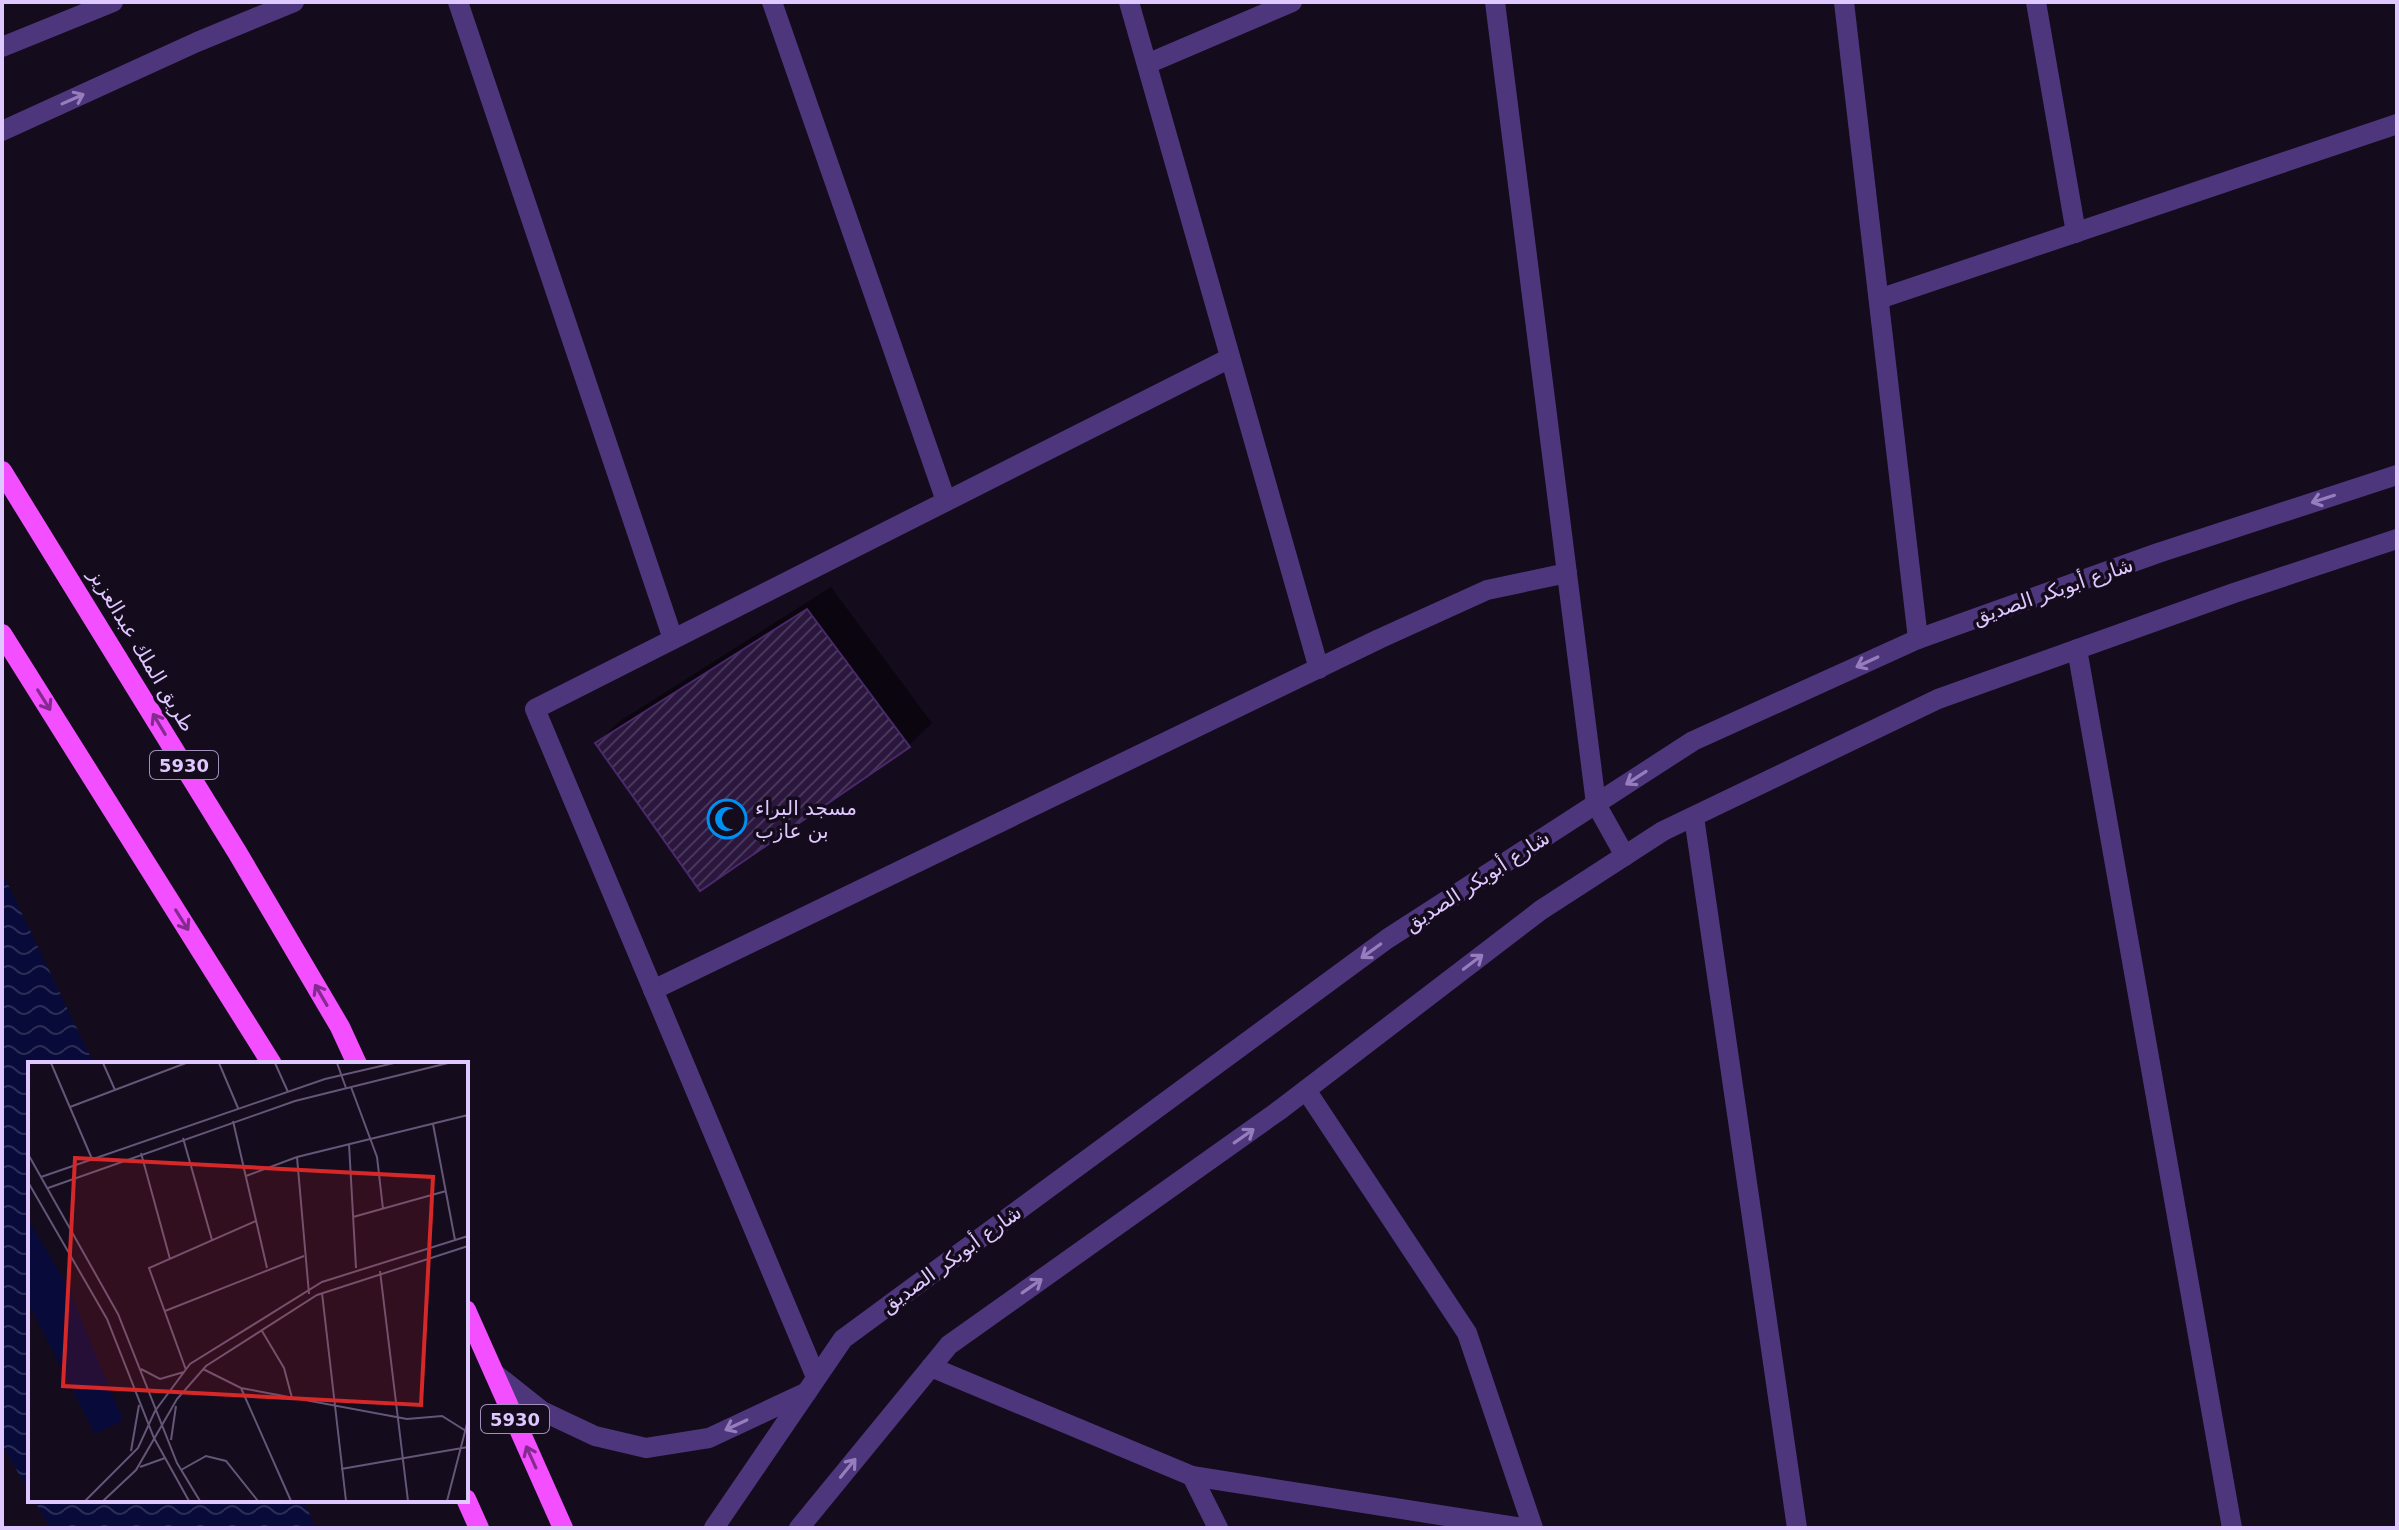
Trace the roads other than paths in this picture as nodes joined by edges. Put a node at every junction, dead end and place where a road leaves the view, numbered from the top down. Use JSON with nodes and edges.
{"nodes":[{"id":1,"x":113,"y":2,"type":"edge"},
{"id":2,"x":294,"y":2,"type":"edge"},
{"id":3,"x":458,"y":2,"type":"edge"},
{"id":4,"x":772,"y":2,"type":"edge"},
{"id":5,"x":1129,"y":2,"type":"edge"},
{"id":6,"x":1292,"y":2,"type":"edge"},
{"id":7,"x":1495,"y":2,"type":"edge"},
{"id":8,"x":1844,"y":2,"type":"edge"},
{"id":9,"x":2036,"y":2,"type":"edge"},
{"id":10,"x":2,"y":47,"type":"edge"},
{"id":11,"x":1147,"y":64,"type":"junction"},
{"id":12,"x":2397,"y":124,"type":"edge"},
{"id":13,"x":2,"y":131,"type":"edge"},
{"id":14,"x":2076,"y":233,"type":"junction"},
{"id":15,"x":1879,"y":299,"type":"junction"},
{"id":16,"x":1230,"y":358,"type":"junction"},
{"id":17,"x":2,"y":471,"type":"edge"},
{"id":18,"x":2397,"y":475,"type":"edge"},
{"id":19,"x":946,"y":501,"type":"junction"},
{"id":20,"x":2397,"y":539,"type":"edge"},
{"id":21,"x":1567,"y":573,"type":"junction"},
{"id":22,"x":2,"y":634,"type":"edge"},
{"id":23,"x":673,"y":639,"type":"junction"},
{"id":24,"x":1918,"y":639,"type":"junction"},
{"id":25,"x":2077,"y":649,"type":"junction"},
{"id":26,"x":1319,"y":669,"type":"junction"},
{"id":27,"x":1596,"y":804,"type":"junction"},
{"id":28,"x":1694,"y":817,"type":"junction"},
{"id":29,"x":1625,"y":856,"type":"junction"},
{"id":30,"x":653,"y":990,"type":"junction"},
{"id":31,"x":271,"y":1062,"type":"edge"},
{"id":32,"x":356,"y":1062,"type":"edge"},
{"id":33,"x":1306,"y":1090,"type":"junction"},
{"id":34,"x":468,"y":1314,"type":"edge"},
{"id":35,"x":931,"y":1367,"type":"junction"},
{"id":36,"x":494,"y":1373,"type":"junction"},
{"id":37,"x":812,"y":1385,"type":"junction"},
{"id":38,"x":1192,"y":1476,"type":"junction"},
{"id":39,"x":467,"y":1502,"type":"edge"},
{"id":40,"x":479,"y":1528,"type":"edge"},
{"id":41,"x":563,"y":1528,"type":"edge"},
{"id":42,"x":714,"y":1528,"type":"edge"},
{"id":43,"x":799,"y":1528,"type":"edge"},
{"id":44,"x":1218,"y":1528,"type":"edge"},
{"id":45,"x":1522,"y":1528,"type":"edge"},
{"id":46,"x":1533,"y":1528,"type":"edge"},
{"id":47,"x":1797,"y":1528,"type":"edge"},
{"id":48,"x":2232,"y":1528,"type":"edge"}],
"edges":[{"from":1,"to":10,"type":"street"},
{"from":13,"to":2,"type":"street","one_way":true},
{"from":3,"to":23,"type":"street"},
{"from":4,"to":19,"type":"street"},
{"from":5,"to":11,"type":"street"},
{"from":6,"to":11,"type":"street"},
{"from":7,"to":21,"type":"street"},
{"from":8,"to":15,"type":"street"},
{"from":9,"to":14,"type":"street"},
{"from":11,"to":16,"type":"street"},
{"from":12,"to":14,"type":"street"},
{"from":14,"to":15,"type":"street"},
{"from":15,"to":24,"type":"street"},
{"from":16,"to":19,"type":"street"},
{"from":16,"to":26,"type":"street"},
{"from":32,"to":17,"type":"main road","name":"طريق الملك عبدالعزيز","number":"5930","one_way":true},
{"from":18,"to":24,"type":"street","name":"شارع أبوبكر الصديق","one_way":true},
{"from":19,"to":23,"type":"street"},
{"from":20,"to":25,"type":"street"},
{"from":21,"to":26,"type":"street"},
{"from":21,"to":27,"type":"street"},
{"from":22,"to":31,"type":"main road","one_way":true},
{"from":23,"to":30,"type":"street"},
{"from":24,"to":27,"type":"street","name":"شارع أبوبكر الصديق","one_way":true},
{"from":25,"to":28,"type":"street"},
{"from":25,"to":48,"type":"street"},
{"from":26,"to":30,"type":"street"},
{"from":27,"to":29,"type":"street"},
{"from":27,"to":37,"type":"street","name":"شارع أبوبكر الصديق","one_way":true},
{"from":28,"to":29,"type":"street"},
{"from":28,"to":47,"type":"street"},
{"from":33,"to":29,"type":"street","one_way":true},
{"from":30,"to":37,"type":"street"},
{"from":35,"to":33,"type":"street","one_way":true},
{"from":33,"to":46,"type":"street"},
{"from":34,"to":36,"type":"main road","number":"5930"},
{"from":35,"to":38,"type":"street"},
{"from":43,"to":35,"type":"street","one_way":true},
{"from":37,"to":36,"type":"street","one_way":true},
{"from":41,"to":36,"type":"main road","number":"5930","one_way":true},
{"from":37,"to":42,"type":"street","name":"شارع أبوبكر الصديق"},
{"from":38,"to":44,"type":"street"},
{"from":38,"to":45,"type":"street"},
{"from":39,"to":40,"type":"main road"}]}
